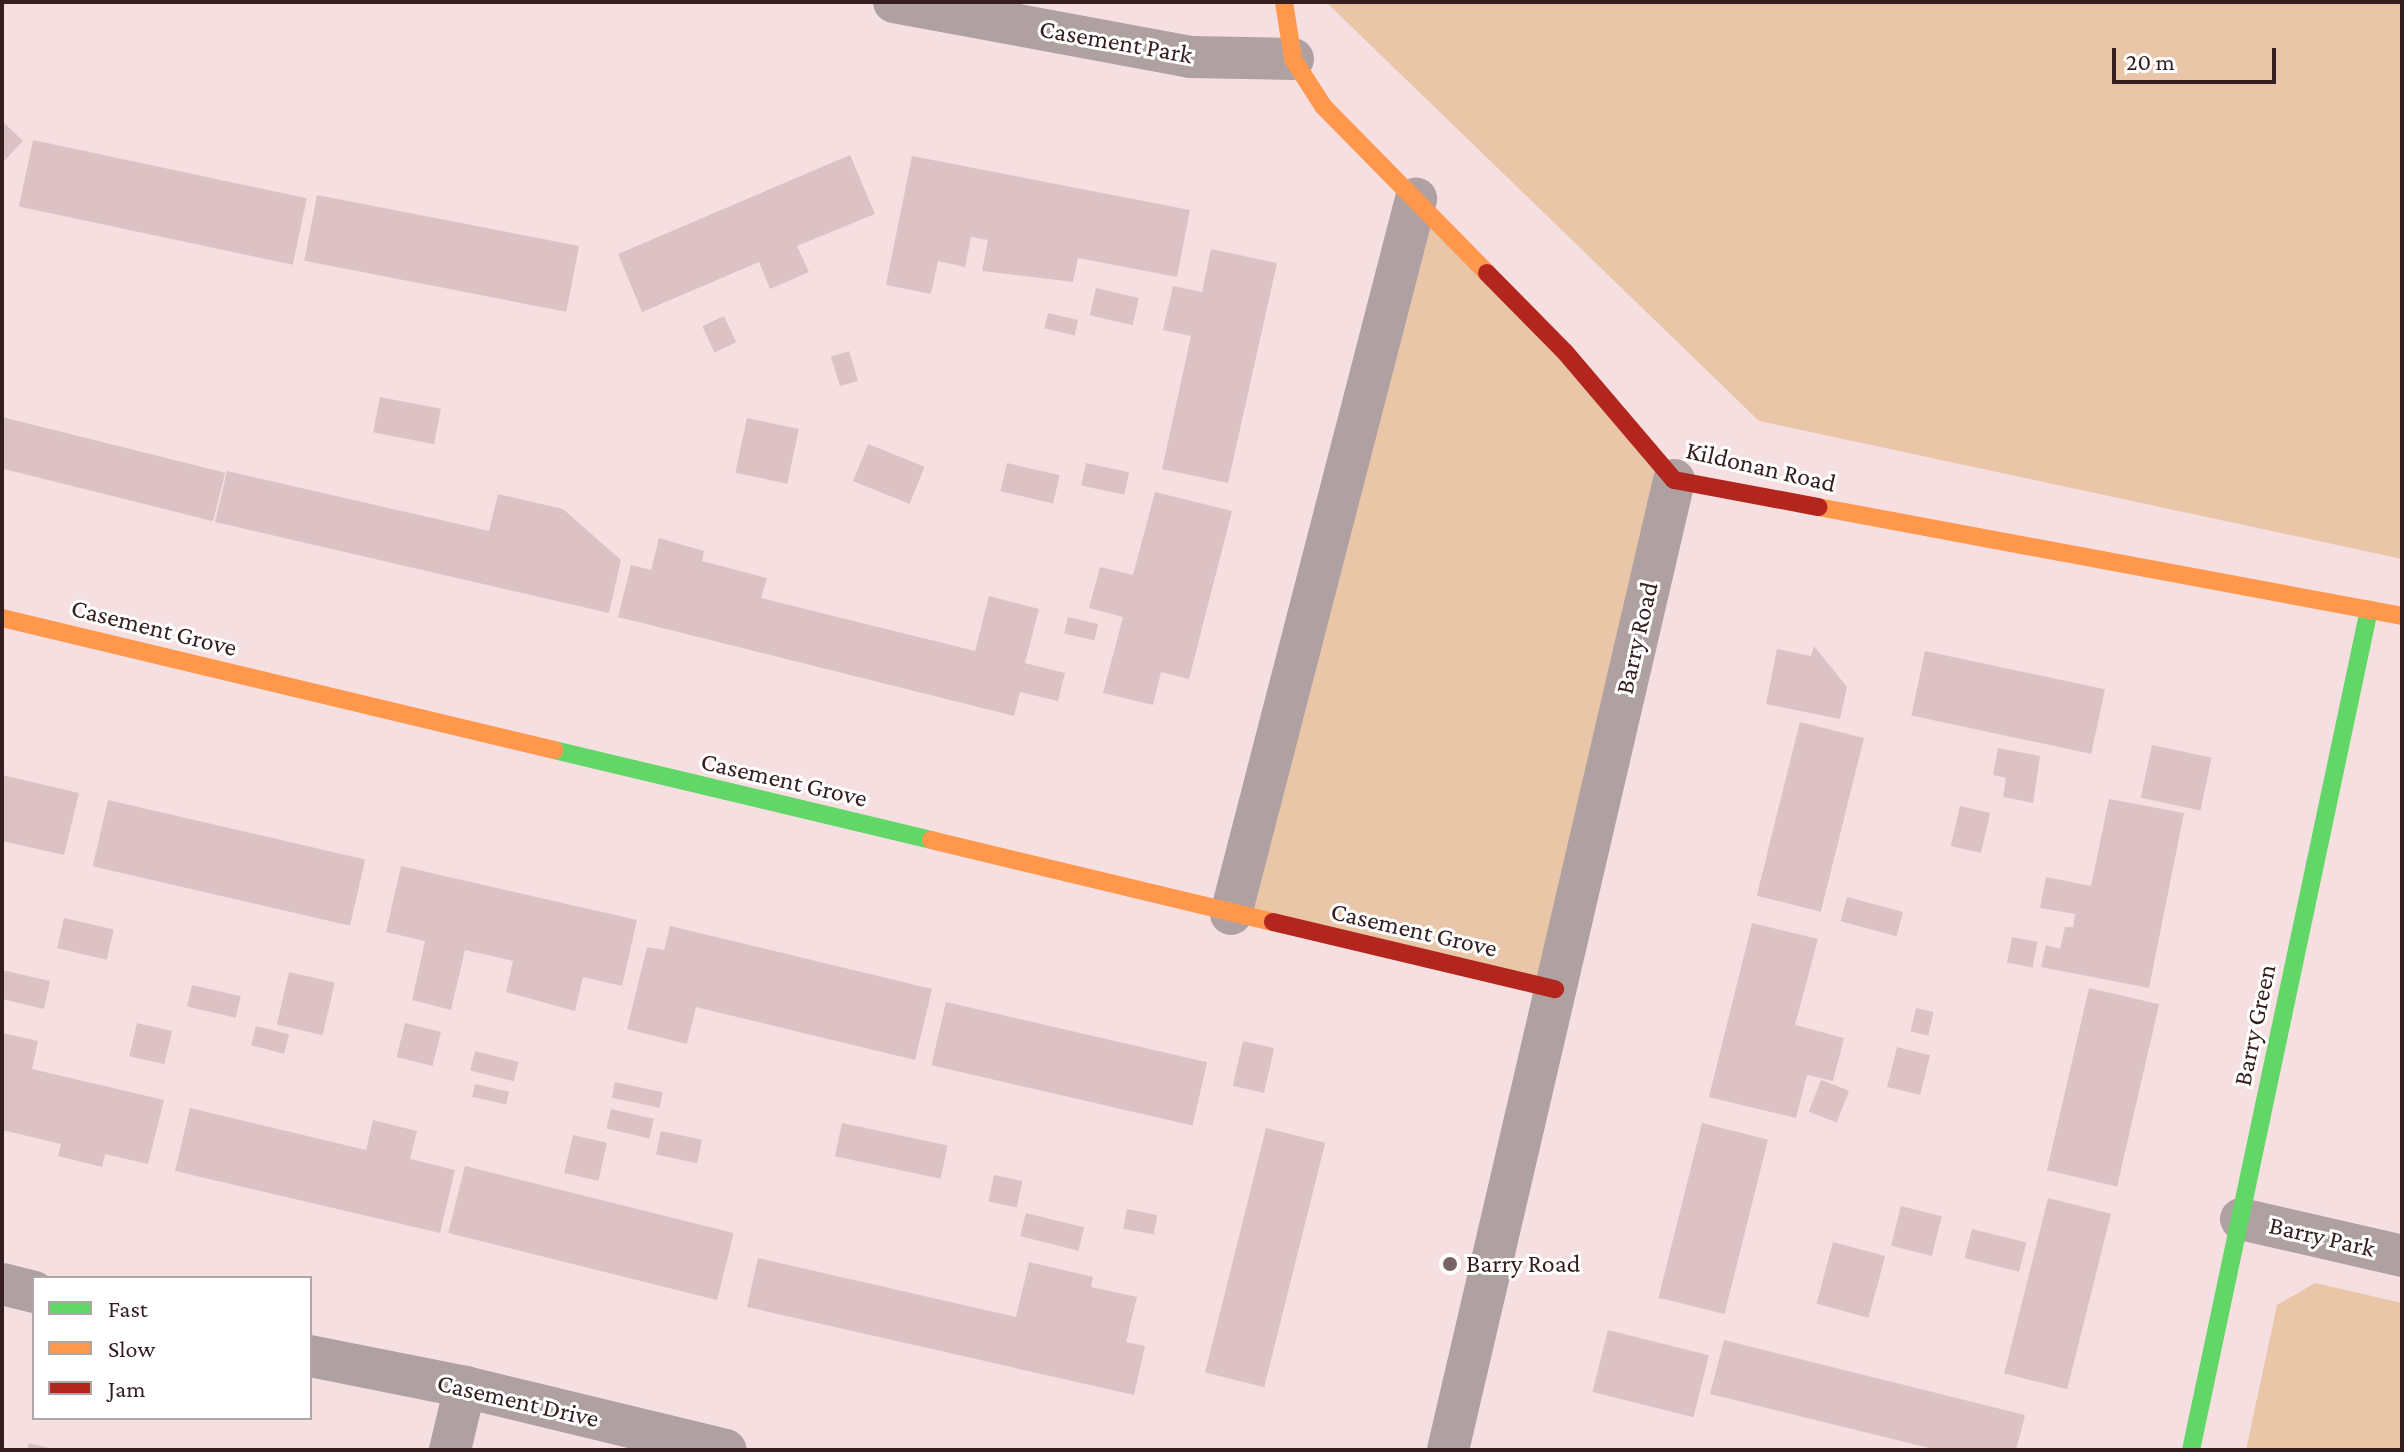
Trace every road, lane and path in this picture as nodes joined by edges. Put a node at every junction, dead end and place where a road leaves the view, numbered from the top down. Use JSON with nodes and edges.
{"nodes":[{"id":1,"x":894,"y":2,"type":"edge"},
{"id":2,"x":1284,"y":2,"type":"edge"},
{"id":3,"x":1293,"y":59,"type":"junction"},
{"id":4,"x":1416,"y":199,"type":"junction"},
{"id":5,"x":1674,"y":480,"type":"junction"},
{"id":6,"x":2369,"y":610,"type":"junction"},
{"id":7,"x":2402,"y":616,"type":"edge"},
{"id":8,"x":2,"y":618,"type":"edge"},
{"id":9,"x":1231,"y":914,"type":"junction"},
{"id":10,"x":1555,"y":989,"type":"junction"},
{"id":11,"x":2241,"y":1219,"type":"junction"},
{"id":12,"x":2402,"y":1256,"type":"edge"},
{"id":13,"x":2,"y":1284,"type":"edge"},
{"id":14,"x":32,"y":1292,"type":"edge"},
{"id":15,"x":312,"y":1356,"type":"edge"},
{"id":16,"x":465,"y":1387,"type":"junction"},
{"id":17,"x":450,"y":1450,"type":"edge"},
{"id":18,"x":726,"y":1450,"type":"edge"},
{"id":19,"x":1448,"y":1450,"type":"edge"},
{"id":20,"x":2191,"y":1450,"type":"edge"}],
"edges":[{"from":1,"to":3,"type":"street","name":"Casement Park"},
{"from":2,"to":3,"type":"street","name":"Kildonan Road"},
{"from":3,"to":4,"type":"street","name":"Kildonan Road"},
{"from":4,"to":5,"type":"street","name":"Kildonan Road"},
{"from":4,"to":9,"type":"street"},
{"from":5,"to":6,"type":"street","name":"Kildonan Road"},
{"from":5,"to":10,"type":"street","name":"Barry Road"},
{"from":6,"to":7,"type":"street","name":"Kildonan Road"},
{"from":6,"to":11,"type":"street","name":"Barry Green"},
{"from":8,"to":9,"type":"street","name":"Casement Grove"},
{"from":9,"to":10,"type":"street","name":"Casement Grove"},
{"from":10,"to":19,"type":"street","name":"Barry Road"},
{"from":11,"to":12,"type":"street","name":"Barry Park"},
{"from":11,"to":20,"type":"street","name":"Barry Green"},
{"from":13,"to":14,"type":"street"},
{"from":15,"to":16,"type":"street","name":"Casement Drive"},
{"from":16,"to":17,"type":"street"},
{"from":16,"to":18,"type":"street","name":"Casement Drive"}]}
